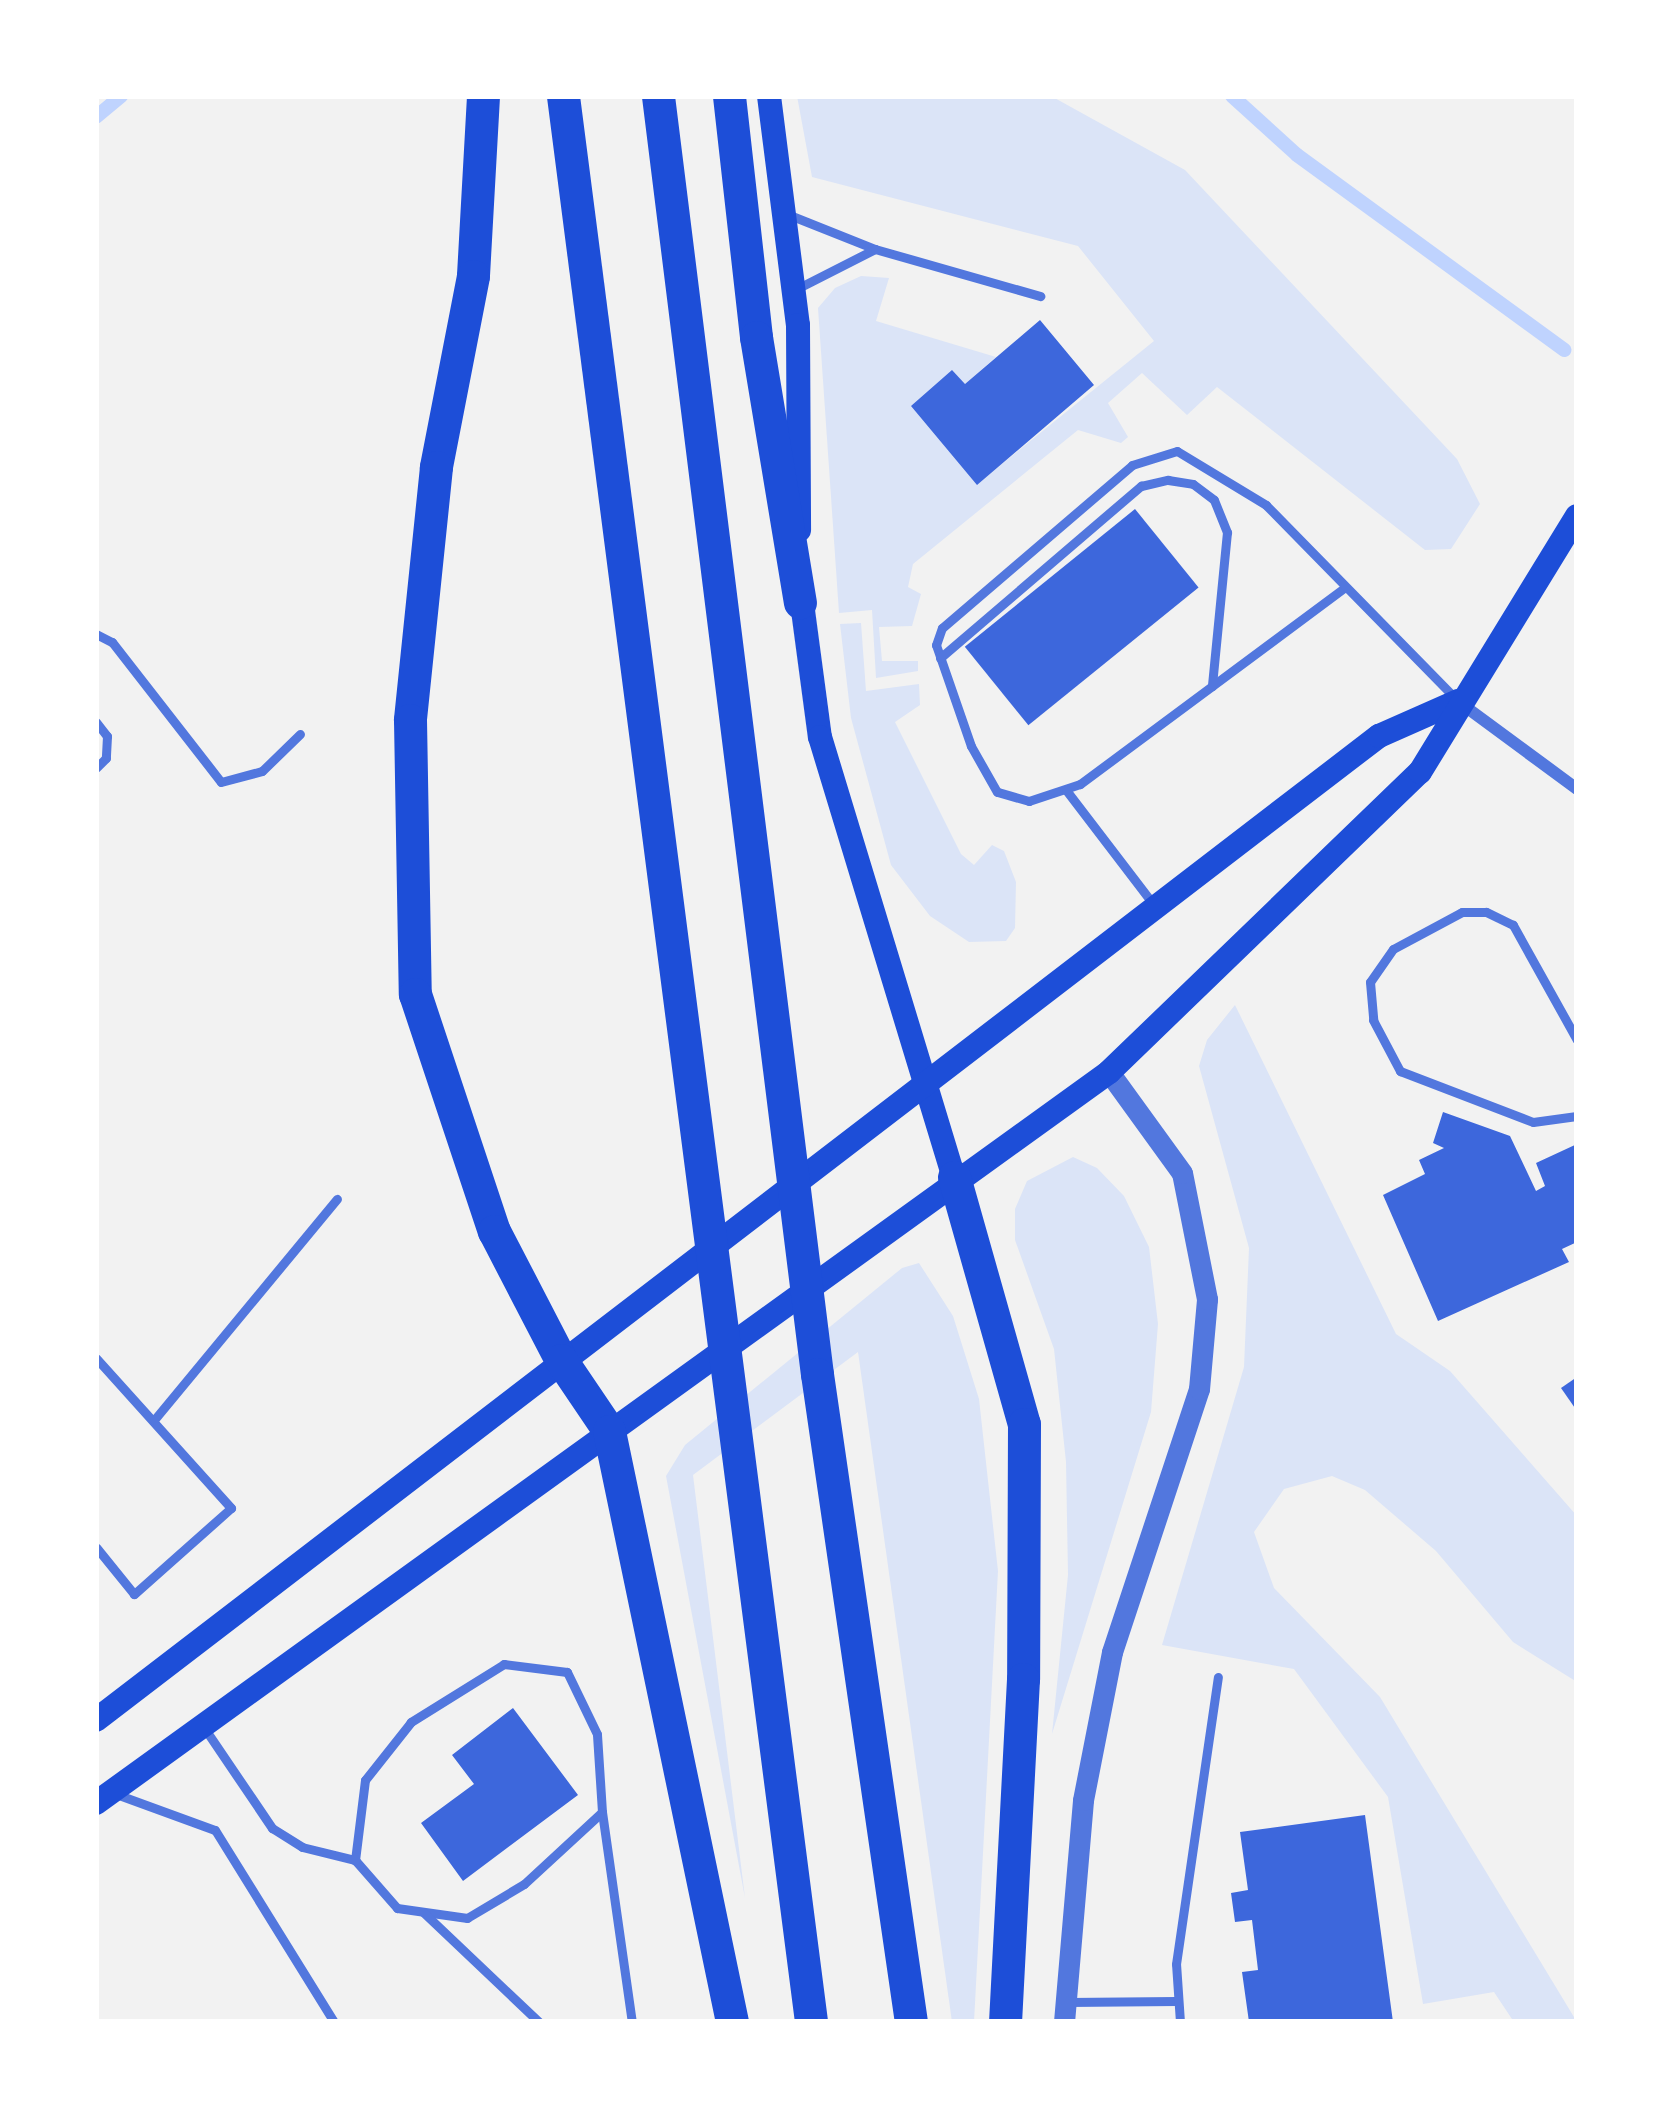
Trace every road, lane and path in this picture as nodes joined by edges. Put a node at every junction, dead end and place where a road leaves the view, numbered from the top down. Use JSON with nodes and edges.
{"nodes":[{"id":1,"x":483,"y":96,"type":"edge"},
{"id":2,"x":562,"y":96,"type":"edge"},
{"id":3,"x":658,"y":96,"type":"edge"},
{"id":4,"x":729,"y":96,"type":"edge"},
{"id":5,"x":769,"y":96,"type":"edge"},
{"id":6,"x":784,"y":213,"type":"junction"},
{"id":7,"x":875,"y":249,"type":"junction"},
{"id":8,"x":794,"y":291,"type":"junction"},
{"id":9,"x":1040,"y":296,"type":"dead end"},
{"id":10,"x":1577,"y":516,"type":"edge"},
{"id":11,"x":1344,"y":588,"type":"junction"},
{"id":12,"x":800,"y":602,"type":"junction"},
{"id":13,"x":96,"y":634,"type":"edge"},
{"id":14,"x":940,"y":658,"type":"junction"},
{"id":15,"x":1212,"y":686,"type":"junction"},
{"id":16,"x":1458,"y":701,"type":"junction"},
{"id":17,"x":96,"y":722,"type":"edge"},
{"id":18,"x":300,"y":734,"type":"dead end"},
{"id":19,"x":96,"y":768,"type":"edge"},
{"id":20,"x":1066,"y":790,"type":"junction"},
{"id":21,"x":1577,"y":790,"type":"edge"},
{"id":22,"x":1155,"y":907,"type":"junction"},
{"id":23,"x":1577,"y":1040,"type":"edge"},
{"id":24,"x":1108,"y":1072,"type":"junction"},
{"id":25,"x":926,"y":1086,"type":"junction"},
{"id":26,"x":1577,"y":1116,"type":"edge"},
{"id":27,"x":954,"y":1177,"type":"junction"},
{"id":28,"x":337,"y":1199,"type":"dead end"},
{"id":29,"x":96,"y":1358,"type":"edge"},
{"id":30,"x":561,"y":1360,"type":"junction"},
{"id":31,"x":154,"y":1420,"type":"junction"},
{"id":32,"x":610,"y":1431,"type":"junction"},
{"id":33,"x":96,"y":1546,"type":"edge"},
{"id":34,"x":1218,"y":1676,"type":"dead end"},
{"id":35,"x":96,"y":1720,"type":"edge"},
{"id":36,"x":202,"y":1725,"type":"junction"},
{"id":37,"x":104,"y":1797,"type":"edge"},
{"id":38,"x":602,"y":1812,"type":"junction"},
{"id":39,"x":355,"y":1860,"type":"junction"},
{"id":40,"x":423,"y":1912,"type":"junction"},
{"id":41,"x":1176,"y":2001,"type":"junction"},
{"id":42,"x":1064,"y":2012,"type":"edge"},
{"id":43,"x":334,"y":2022,"type":"edge"},
{"id":44,"x":539,"y":2022,"type":"edge"},
{"id":45,"x":632,"y":2022,"type":"edge"},
{"id":46,"x":732,"y":2022,"type":"edge"},
{"id":47,"x":811,"y":2022,"type":"edge"},
{"id":48,"x":911,"y":2022,"type":"edge"},
{"id":49,"x":1006,"y":2022,"type":"edge"},
{"id":50,"x":1180,"y":2022,"type":"edge"}],
"edges":[{"from":1,"to":30,"type":"highway"},
{"from":2,"to":47,"type":"highway"},
{"from":3,"to":48,"type":"highway"},
{"from":4,"to":12,"type":"highway"},
{"from":5,"to":6,"type":"main road"},
{"from":6,"to":7,"type":"lane"},
{"from":6,"to":8,"type":"main road"},
{"from":7,"to":8,"type":"lane"},
{"from":7,"to":9,"type":"lane"},
{"from":8,"to":12,"type":"main road"},
{"from":10,"to":16,"type":"main road"},
{"from":11,"to":14,"type":"lane"},
{"from":11,"to":15,"type":"lane"},
{"from":11,"to":16,"type":"lane"},
{"from":12,"to":25,"type":"main road"},
{"from":13,"to":18,"type":"lane"},
{"from":14,"to":15,"type":"lane"},
{"from":14,"to":20,"type":"lane"},
{"from":15,"to":20,"type":"lane"},
{"from":16,"to":21,"type":"street"},
{"from":16,"to":22,"type":"main road"},
{"from":16,"to":24,"type":"main road"},
{"from":17,"to":19,"type":"lane"},
{"from":20,"to":22,"type":"lane"},
{"from":22,"to":25,"type":"main road"},
{"from":23,"to":26,"type":"lane"},
{"from":24,"to":27,"type":"main road"},
{"from":24,"to":42,"type":"street"},
{"from":25,"to":27,"type":"main road"},
{"from":25,"to":30,"type":"main road"},
{"from":27,"to":32,"type":"main road"},
{"from":27,"to":49,"type":"highway"},
{"from":28,"to":31,"type":"lane"},
{"from":29,"to":31,"type":"lane"},
{"from":30,"to":32,"type":"highway"},
{"from":30,"to":35,"type":"main road"},
{"from":31,"to":33,"type":"lane"},
{"from":32,"to":36,"type":"main road"},
{"from":32,"to":46,"type":"highway"},
{"from":34,"to":41,"type":"lane"},
{"from":36,"to":37,"type":"main road"},
{"from":36,"to":39,"type":"lane"},
{"from":37,"to":43,"type":"lane"},
{"from":38,"to":39,"type":"lane"},
{"from":38,"to":40,"type":"lane"},
{"from":38,"to":45,"type":"lane"},
{"from":39,"to":40,"type":"lane"},
{"from":40,"to":44,"type":"lane"},
{"from":41,"to":42,"type":"lane"},
{"from":41,"to":50,"type":"lane"}]}
